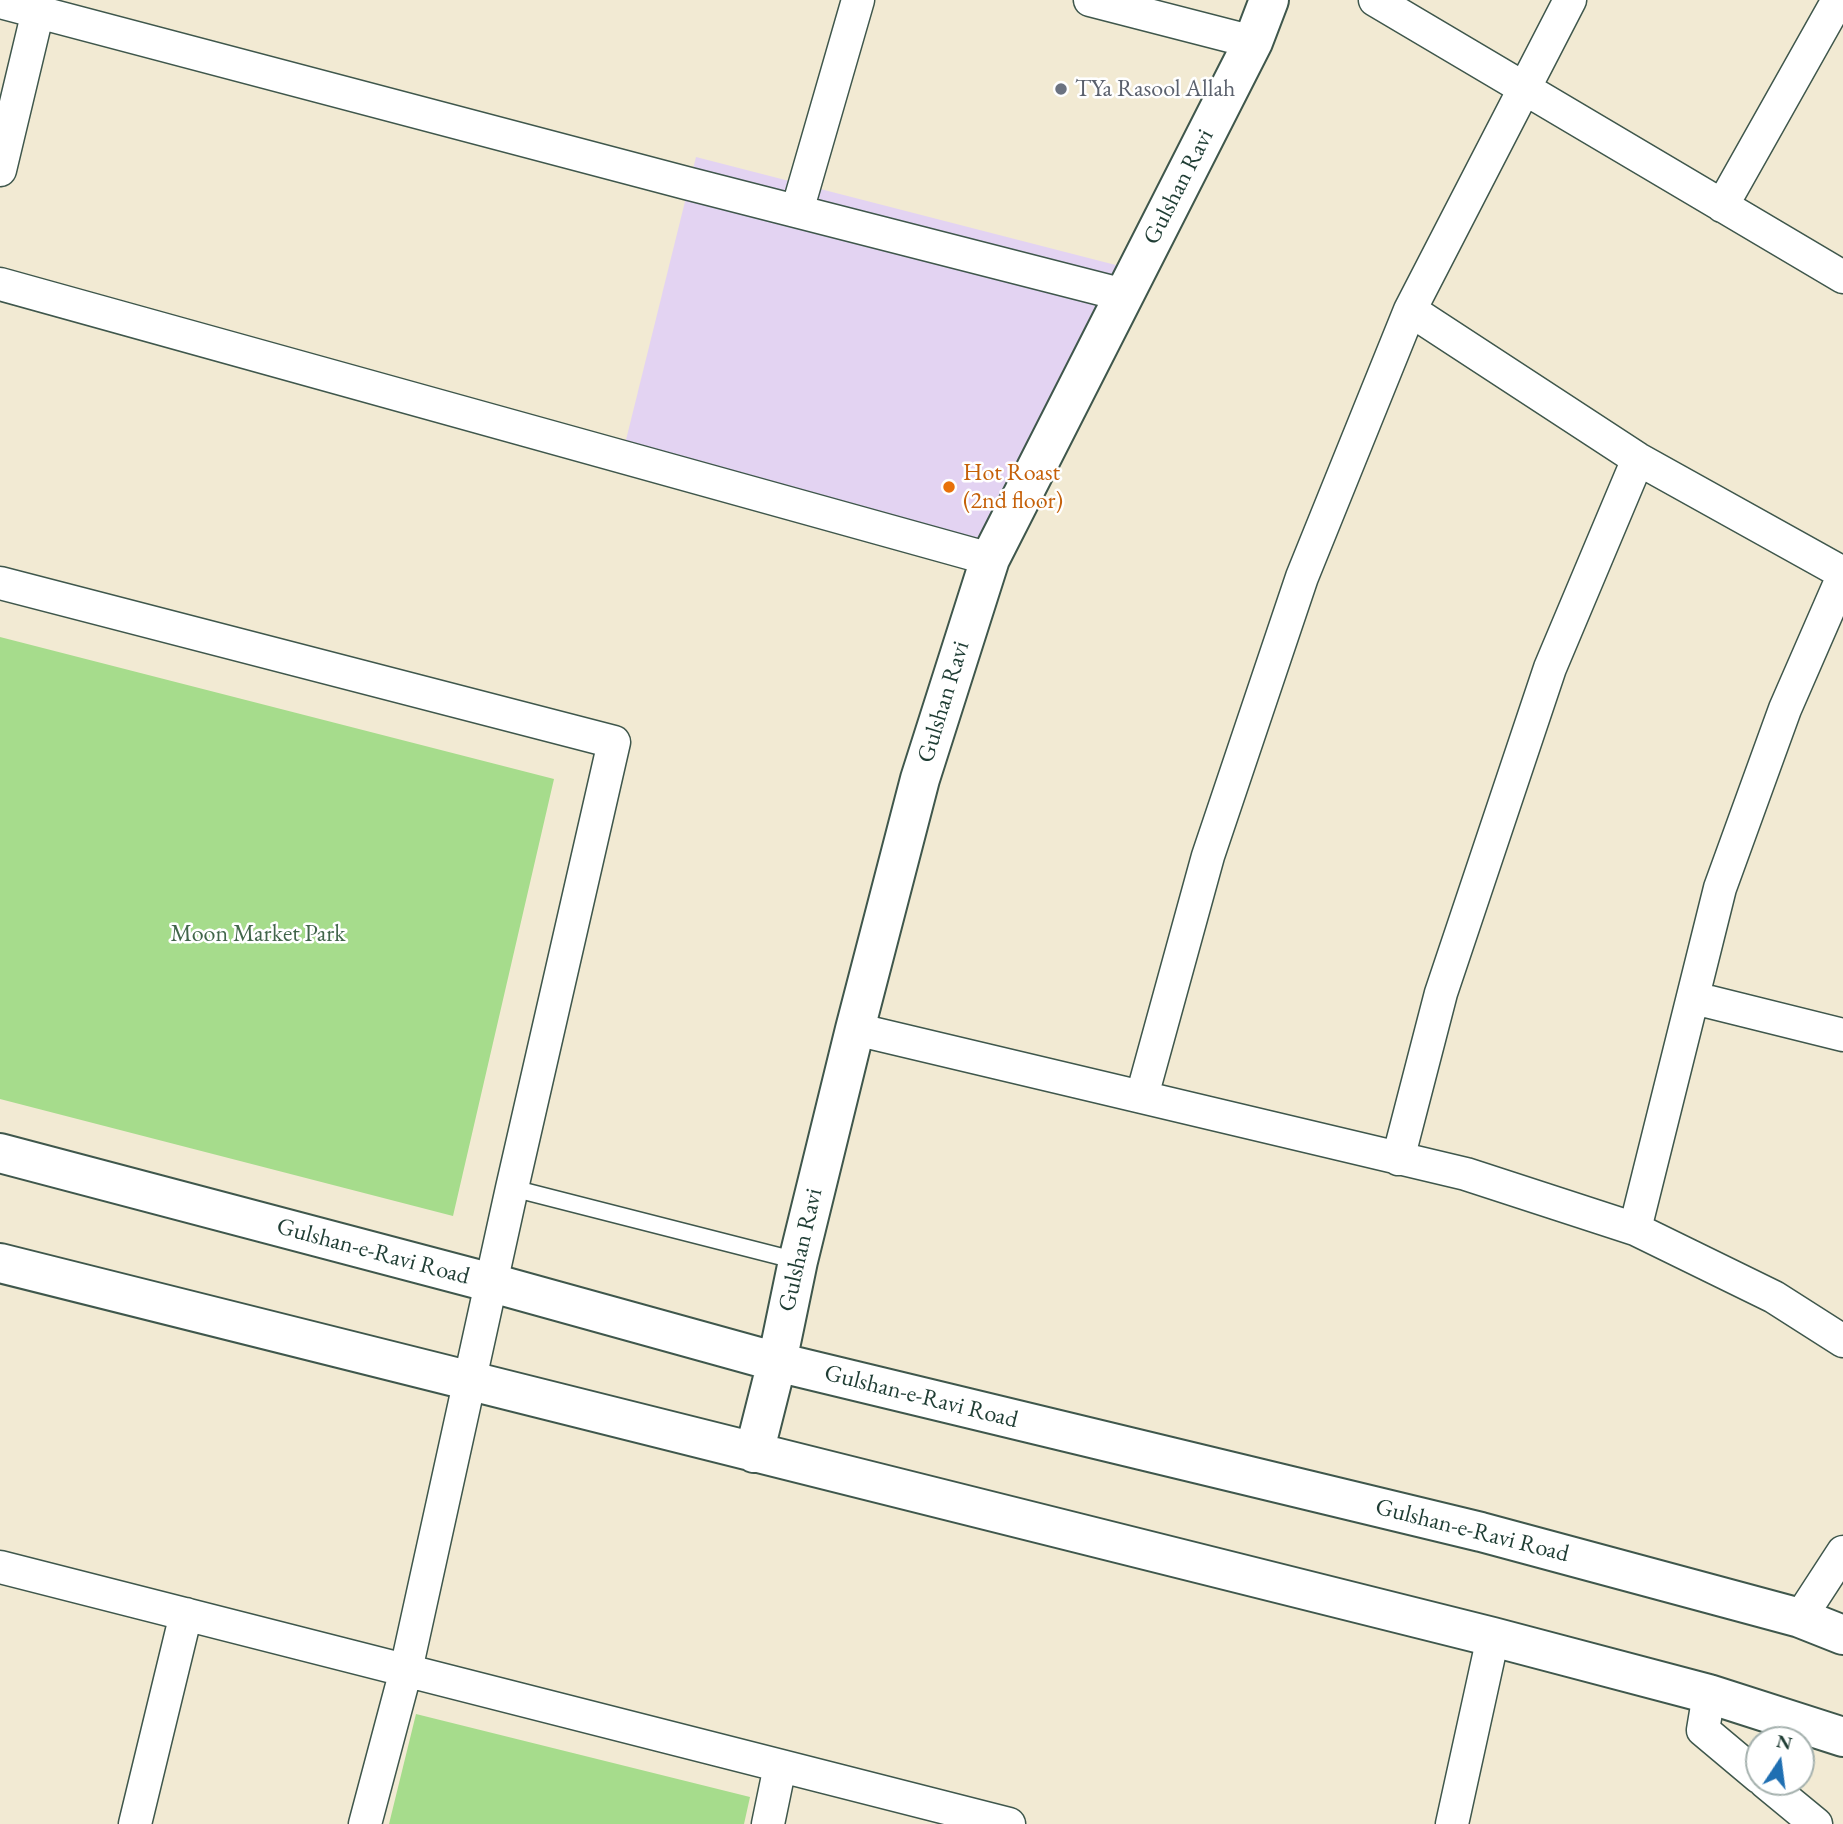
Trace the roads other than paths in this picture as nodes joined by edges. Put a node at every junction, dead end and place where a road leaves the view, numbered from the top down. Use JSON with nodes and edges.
{"nodes":[{"id":1,"x":858,"y":0,"type":"edge"},
{"id":2,"x":1090,"y":0,"type":"edge"},
{"id":3,"x":1269,"y":0,"type":"edge"},
{"id":4,"x":1374,"y":0,"type":"edge"},
{"id":5,"x":1570,"y":0,"type":"edge"},
{"id":6,"x":1838,"y":0,"type":"edge"},
{"id":7,"x":0,"y":2,"type":"edge"},
{"id":8,"x":38,"y":12,"type":"junction"},
{"id":9,"x":1253,"y":42,"type":"junction"},
{"id":10,"x":1524,"y":90,"type":"junction"},
{"id":11,"x":0,"y":170,"type":"edge"},
{"id":12,"x":1722,"y":206,"type":"junction"},
{"id":13,"x":796,"y":211,"type":"junction"},
{"id":14,"x":1843,"y":277,"type":"edge"},
{"id":15,"x":0,"y":285,"type":"edge"},
{"id":16,"x":1124,"y":295,"type":"junction"},
{"id":17,"x":1409,"y":310,"type":"junction"},
{"id":18,"x":1638,"y":459,"type":"junction"},
{"id":19,"x":990,"y":559,"type":"junction"},
{"id":20,"x":1843,"y":575,"type":"edge"},
{"id":21,"x":0,"y":583,"type":"edge"},
{"id":22,"x":1694,"y":998,"type":"junction"},
{"id":23,"x":855,"y":1029,"type":"junction"},
{"id":24,"x":1843,"y":1035,"type":"edge"},
{"id":25,"x":1142,"y":1096,"type":"junction"},
{"id":26,"x":0,"y":1153,"type":"edge"},
{"id":27,"x":1398,"y":1159,"type":"junction"},
{"id":28,"x":512,"y":1188,"type":"junction"},
{"id":29,"x":1635,"y":1229,"type":"junction"},
{"id":30,"x":798,"y":1261,"type":"junction"},
{"id":31,"x":0,"y":1263,"type":"edge"},
{"id":32,"x":492,"y":1283,"type":"junction"},
{"id":33,"x":1843,"y":1341,"type":"edge"},
{"id":34,"x":777,"y":1362,"type":"junction"},
{"id":35,"x":470,"y":1381,"type":"junction"},
{"id":36,"x":754,"y":1453,"type":"junction"},
{"id":37,"x":1843,"y":1552,"type":"edge"},
{"id":38,"x":0,"y":1567,"type":"edge"},
{"id":39,"x":186,"y":1614,"type":"junction"},
{"id":40,"x":1800,"y":1618,"type":"junction"},
{"id":41,"x":1843,"y":1635,"type":"edge"},
{"id":42,"x":1493,"y":1637,"type":"junction"},
{"id":43,"x":406,"y":1670,"type":"junction"},
{"id":44,"x":1709,"y":1694,"type":"junction"},
{"id":45,"x":1843,"y":1737,"type":"edge"},
{"id":46,"x":1745,"y":1765,"type":"edge"},
{"id":47,"x":780,"y":1766,"type":"junction"},
{"id":48,"x":1782,"y":1796,"type":"edge"},
{"id":49,"x":998,"y":1823,"type":"edge"},
{"id":50,"x":135,"y":1824,"type":"edge"},
{"id":51,"x":365,"y":1824,"type":"edge"},
{"id":52,"x":768,"y":1824,"type":"edge"},
{"id":53,"x":1452,"y":1824,"type":"edge"},
{"id":54,"x":1816,"y":1824,"type":"edge"}],
"edges":[{"from":1,"to":13,"type":"street"},
{"from":2,"to":9,"type":"street"},
{"from":3,"to":9,"type":"main road","name":"Gulshan Ravi"},
{"from":4,"to":10,"type":"street"},
{"from":5,"to":10,"type":"street"},
{"from":6,"to":12,"type":"street"},
{"from":7,"to":8,"type":"street"},
{"from":8,"to":11,"type":"street"},
{"from":8,"to":13,"type":"street"},
{"from":9,"to":16,"type":"main road","name":"Gulshan Ravi"},
{"from":10,"to":12,"type":"street"},
{"from":10,"to":17,"type":"street"},
{"from":12,"to":14,"type":"street"},
{"from":13,"to":16,"type":"street"},
{"from":15,"to":19,"type":"street"},
{"from":16,"to":19,"type":"main road","name":"Gulshan Ravi"},
{"from":17,"to":18,"type":"street"},
{"from":17,"to":25,"type":"street"},
{"from":18,"to":20,"type":"street"},
{"from":18,"to":27,"type":"street"},
{"from":19,"to":23,"type":"main road","name":"Gulshan Ravi"},
{"from":20,"to":22,"type":"street"},
{"from":21,"to":28,"type":"street"},
{"from":22,"to":24,"type":"street"},
{"from":22,"to":29,"type":"street"},
{"from":23,"to":25,"type":"street"},
{"from":23,"to":30,"type":"main road","name":"Gulshan Ravi"},
{"from":25,"to":27,"type":"street"},
{"from":26,"to":32,"type":"main road","name":"Gulshan-e-Ravi Road"},
{"from":27,"to":29,"type":"street"},
{"from":28,"to":30,"type":"lane"},
{"from":28,"to":32,"type":"street"},
{"from":29,"to":33,"type":"street"},
{"from":30,"to":34,"type":"main road","name":"Gulshan Ravi"},
{"from":31,"to":35,"type":"main road"},
{"from":32,"to":34,"type":"main road","name":"Gulshan-e-Ravi Road"},
{"from":32,"to":35,"type":"street"},
{"from":34,"to":36,"type":"main road","name":"Gulshan Ravi"},
{"from":34,"to":40,"type":"main road","name":"Gulshan-e-Ravi Road"},
{"from":35,"to":36,"type":"main road"},
{"from":35,"to":43,"type":"street"},
{"from":36,"to":42,"type":"main road"},
{"from":37,"to":40,"type":"street"},
{"from":38,"to":39,"type":"street"},
{"from":39,"to":43,"type":"street"},
{"from":39,"to":50,"type":"street"},
{"from":40,"to":41,"type":"main road","name":"Gulshan-e-Ravi Road"},
{"from":42,"to":44,"type":"main road"},
{"from":42,"to":53,"type":"street"},
{"from":43,"to":47,"type":"street"},
{"from":43,"to":51,"type":"street"},
{"from":44,"to":45,"type":"main road"},
{"from":44,"to":46,"type":"street"},
{"from":47,"to":49,"type":"street"},
{"from":47,"to":52,"type":"street"},
{"from":48,"to":54,"type":"street"}]}
